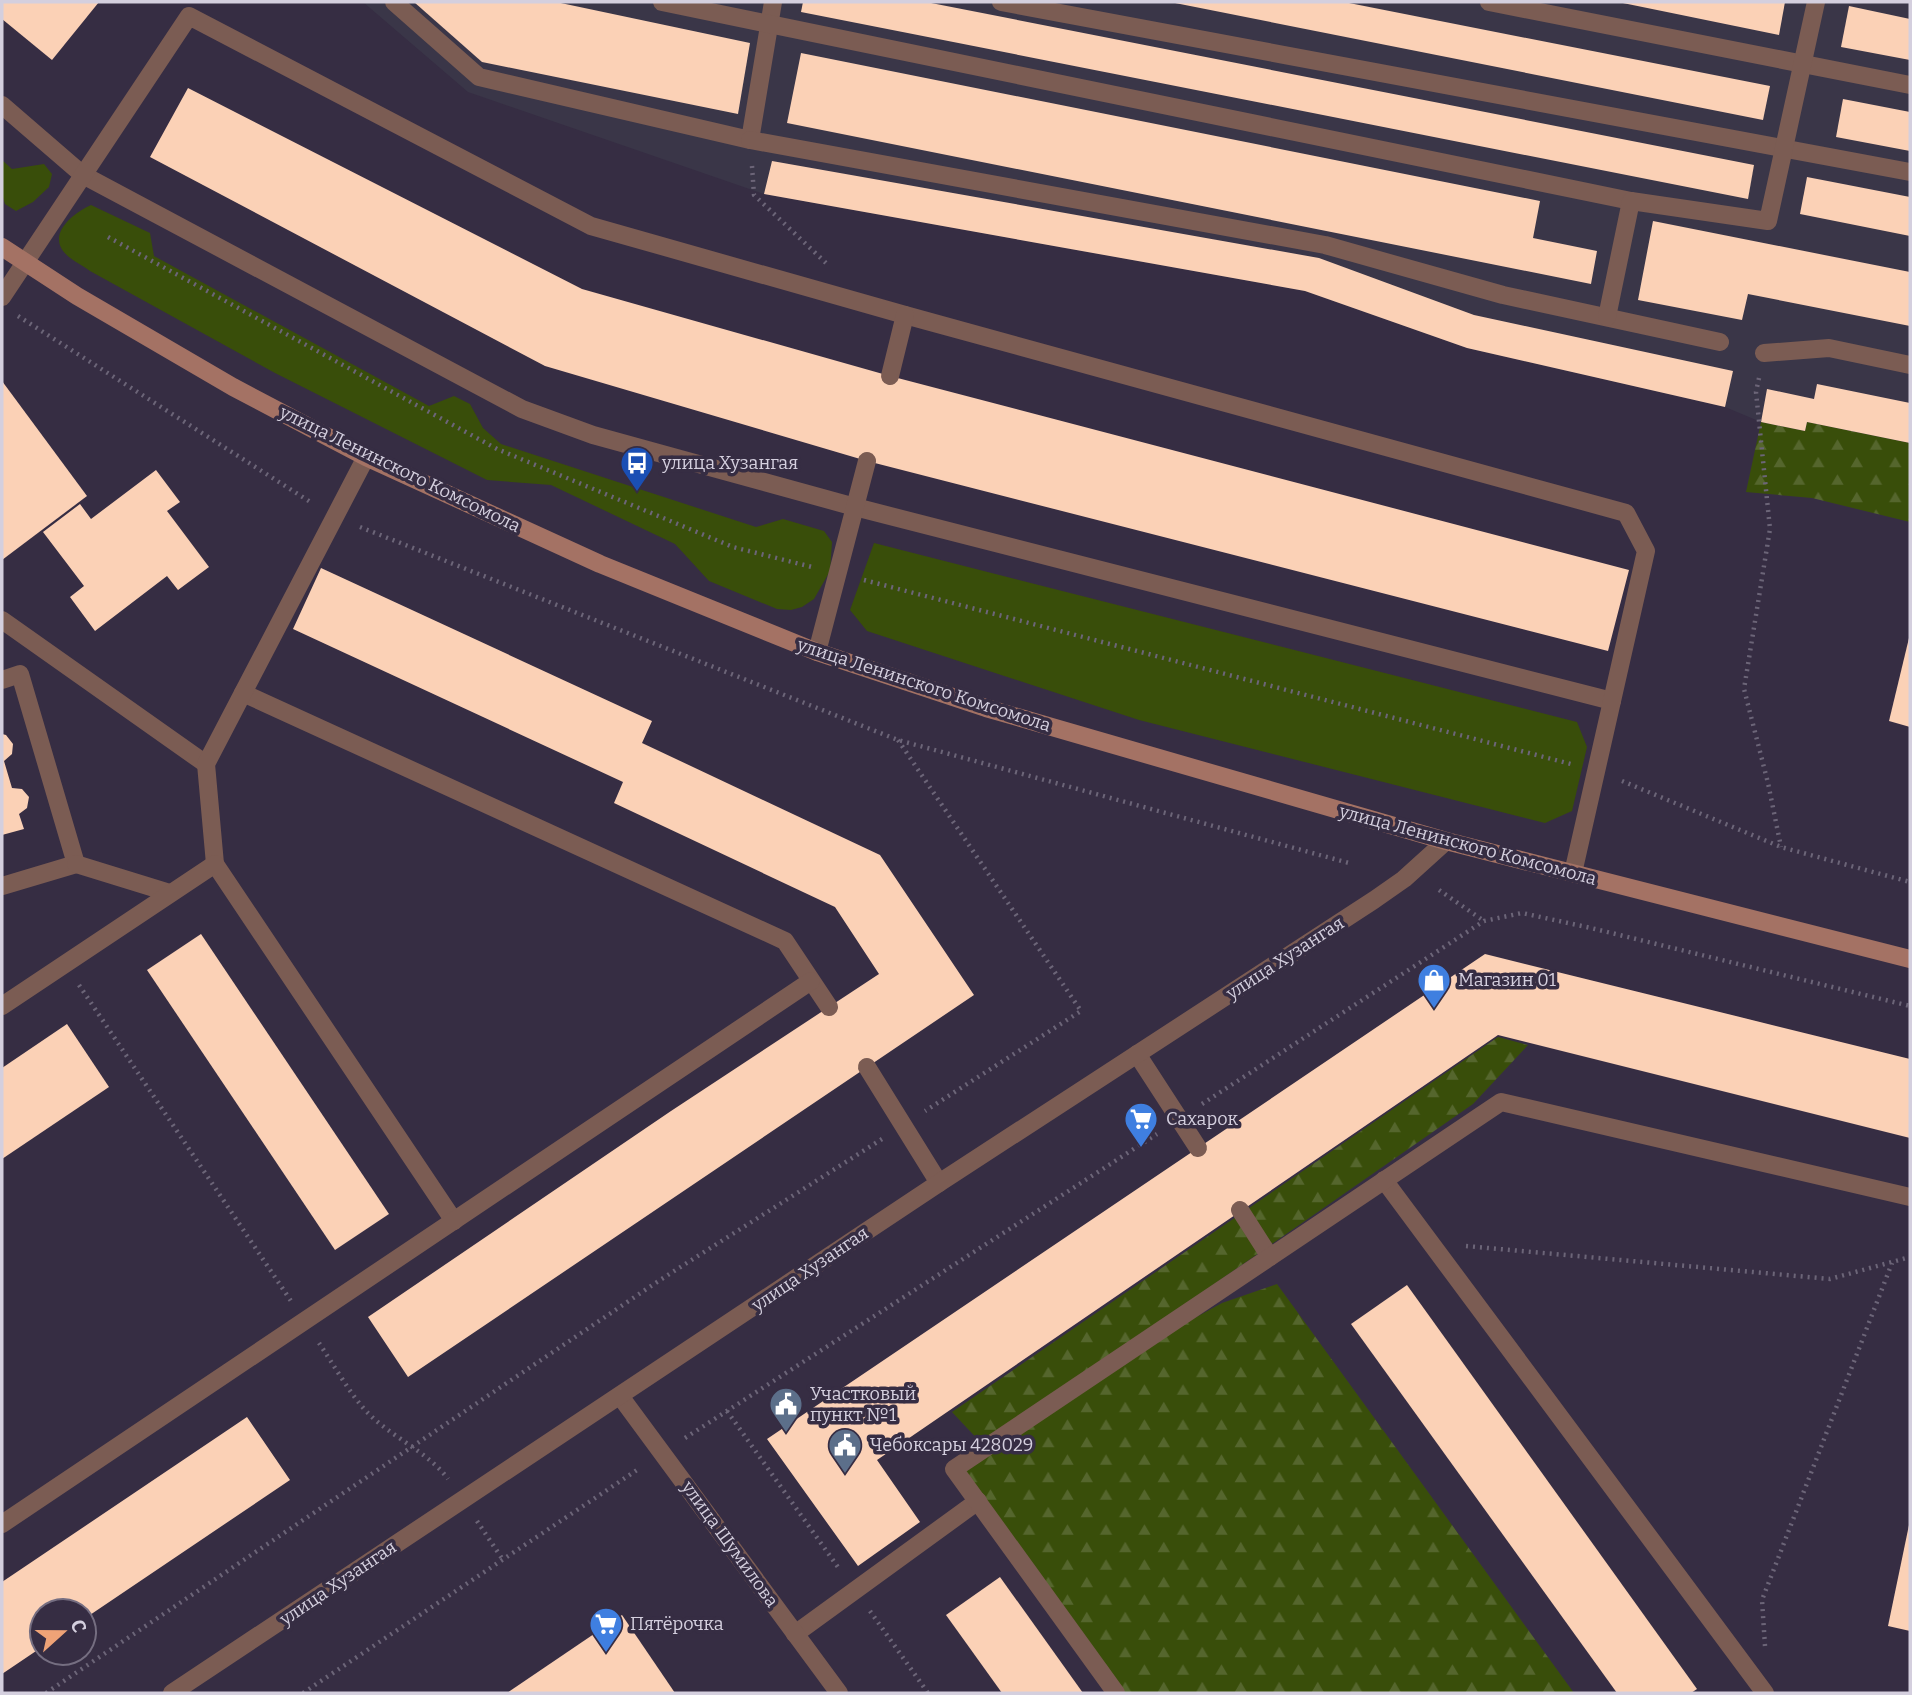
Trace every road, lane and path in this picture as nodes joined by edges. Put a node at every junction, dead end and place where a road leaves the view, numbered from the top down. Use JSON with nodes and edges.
{"nodes":[{"id":1,"x":394,"y":2,"type":"edge"},
{"id":2,"x":662,"y":2,"type":"edge"},
{"id":3,"x":774,"y":2,"type":"edge"},
{"id":4,"x":1001,"y":2,"type":"edge"},
{"id":5,"x":1489,"y":2,"type":"edge"},
{"id":6,"x":1816,"y":2,"type":"edge"},
{"id":7,"x":193,"y":9,"type":"edge"},
{"id":8,"x":770,"y":24,"type":"junction"},
{"id":9,"x":1802,"y":63,"type":"junction"},
{"id":10,"x":1910,"y":85,"type":"edge"},
{"id":11,"x":2,"y":105,"type":"edge"},
{"id":12,"x":750,"y":140,"type":"junction"},
{"id":13,"x":1785,"y":148,"type":"junction"},
{"id":14,"x":1910,"y":172,"type":"edge"},
{"id":15,"x":83,"y":175,"type":"junction"},
{"id":16,"x":1631,"y":201,"type":"junction"},
{"id":17,"x":2,"y":247,"type":"edge"},
{"id":18,"x":24,"y":263,"type":"junction"},
{"id":19,"x":831,"y":268,"type":"dead end"},
{"id":20,"x":2,"y":297,"type":"edge"},
{"id":21,"x":12,"y":312,"type":"dead end"},
{"id":22,"x":905,"y":315,"type":"junction"},
{"id":23,"x":1607,"y":317,"type":"junction"},
{"id":24,"x":1720,"y":342,"type":"dead end"},
{"id":25,"x":1764,"y":353,"type":"joint"},
{"id":26,"x":1910,"y":365,"type":"edge"},
{"id":27,"x":890,"y":376,"type":"dead end"},
{"id":28,"x":366,"y":457,"type":"junction"},
{"id":29,"x":867,"y":461,"type":"dead end"},
{"id":30,"x":855,"y":507,"type":"junction"},
{"id":31,"x":334,"y":516,"type":"junction"},
{"id":32,"x":2,"y":620,"type":"edge"},
{"id":33,"x":39,"y":647,"type":"junction"},
{"id":34,"x":817,"y":652,"type":"junction"},
{"id":35,"x":20,"y":674,"type":"junction"},
{"id":36,"x":2,"y":680,"type":"edge"},
{"id":37,"x":243,"y":693,"type":"junction"},
{"id":38,"x":1612,"y":701,"type":"junction"},
{"id":39,"x":898,"y":740,"type":"junction"},
{"id":40,"x":206,"y":764,"type":"junction"},
{"id":41,"x":1597,"y":771,"type":"junction"},
{"id":42,"x":1446,"y":841,"type":"junction"},
{"id":43,"x":1781,"y":847,"type":"junction"},
{"id":44,"x":1349,"y":863,"type":"dead end"},
{"id":45,"x":76,"y":864,"type":"junction"},
{"id":46,"x":215,"y":864,"type":"junction"},
{"id":47,"x":1573,"y":873,"type":"junction"},
{"id":48,"x":1910,"y":882,"type":"edge"},
{"id":49,"x":2,"y":886,"type":"edge"},
{"id":50,"x":1439,"y":890,"type":"dead end"},
{"id":51,"x":170,"y":893,"type":"junction"},
{"id":52,"x":1485,"y":920,"type":"junction"},
{"id":53,"x":1910,"y":959,"type":"edge"},
{"id":54,"x":65,"y":964,"type":"junction"},
{"id":55,"x":811,"y":981,"type":"junction"},
{"id":56,"x":2,"y":1006,"type":"edge"},
{"id":57,"x":1910,"y":1006,"type":"edge"},
{"id":58,"x":829,"y":1007,"type":"dead end"},
{"id":59,"x":1137,"y":1054,"type":"junction"},
{"id":60,"x":867,"y":1068,"type":"dead end"},
{"id":61,"x":1180,"y":1119,"type":"junction"},
{"id":62,"x":903,"y":1125,"type":"junction"},
{"id":63,"x":1198,"y":1148,"type":"dead end"},
{"id":64,"x":1384,"y":1180,"type":"junction"},
{"id":65,"x":939,"y":1183,"type":"junction"},
{"id":66,"x":1910,"y":1197,"type":"edge"},
{"id":67,"x":1240,"y":1210,"type":"dead end"},
{"id":68,"x":454,"y":1220,"type":"junction"},
{"id":69,"x":1431,"y":1243,"type":"junction"},
{"id":70,"x":1270,"y":1257,"type":"junction"},
{"id":71,"x":1910,"y":1258,"type":"edge"},
{"id":72,"x":1892,"y":1262,"type":"junction"},
{"id":73,"x":304,"y":1321,"type":"junction"},
{"id":74,"x":620,"y":1395,"type":"junction"},
{"id":75,"x":727,"y":1410,"type":"junction"},
{"id":76,"x":411,"y":1448,"type":"junction"},
{"id":77,"x":663,"y":1453,"type":"junction"},
{"id":78,"x":463,"y":1500,"type":"junction"},
{"id":79,"x":978,"y":1501,"type":"junction"},
{"id":80,"x":2,"y":1524,"type":"edge"},
{"id":81,"x":503,"y":1560,"type":"junction"},
{"id":82,"x":855,"y":1590,"type":"junction"},
{"id":83,"x":795,"y":1634,"type":"junction"},
{"id":84,"x":1766,"y":1653,"type":"dead end"},
{"id":85,"x":46,"y":1693,"type":"edge"},
{"id":86,"x":172,"y":1693,"type":"edge"},
{"id":87,"x":303,"y":1693,"type":"edge"},
{"id":88,"x":839,"y":1693,"type":"edge"},
{"id":89,"x":928,"y":1693,"type":"edge"},
{"id":90,"x":1116,"y":1693,"type":"edge"},
{"id":91,"x":1765,"y":1693,"type":"edge"}],
"edges":[{"from":1,"to":12,"type":"street"},
{"from":2,"to":8,"type":"street"},
{"from":3,"to":8,"type":"street"},
{"from":4,"to":13,"type":"street"},
{"from":5,"to":9,"type":"street"},
{"from":6,"to":9,"type":"street"},
{"from":7,"to":15,"type":"street"},
{"from":7,"to":22,"type":"street"},
{"from":8,"to":12,"type":"street"},
{"from":8,"to":16,"type":"street"},
{"from":9,"to":10,"type":"street"},
{"from":9,"to":13,"type":"street"},
{"from":11,"to":15,"type":"street"},
{"from":12,"to":19,"type":"path"},
{"from":12,"to":23,"type":"street"},
{"from":13,"to":14,"type":"street"},
{"from":13,"to":16,"type":"street"},
{"from":15,"to":18,"type":"street"},
{"from":15,"to":30,"type":"street"},
{"from":16,"to":23,"type":"street"},
{"from":17,"to":18,"type":"main road","name":"улица Ленинского Комсомола"},
{"from":18,"to":20,"type":"street"},
{"from":18,"to":28,"type":"main road","name":"улица Ленинского Комсомола"},
{"from":21,"to":31,"type":"path"},
{"from":22,"to":27,"type":"street"},
{"from":22,"to":38,"type":"street"},
{"from":23,"to":24,"type":"street"},
{"from":25,"to":26,"type":"street"},
{"from":25,"to":43,"type":"path"},
{"from":28,"to":31,"type":"street"},
{"from":28,"to":34,"type":"main road","name":"улица Ленинского Комсомола"},
{"from":29,"to":30,"type":"street"},
{"from":30,"to":34,"type":"street"},
{"from":30,"to":38,"type":"street"},
{"from":31,"to":37,"type":"street"},
{"from":31,"to":39,"type":"path"},
{"from":32,"to":33,"type":"street"},
{"from":33,"to":35,"type":"street"},
{"from":33,"to":40,"type":"street"},
{"from":34,"to":42,"type":"main road","name":"улица Ленинского Комсомола"},
{"from":35,"to":36,"type":"street"},
{"from":35,"to":45,"type":"street"},
{"from":37,"to":40,"type":"street"},
{"from":37,"to":55,"type":"street"},
{"from":38,"to":41,"type":"street"},
{"from":39,"to":44,"type":"path"},
{"from":39,"to":62,"type":"path"},
{"from":40,"to":46,"type":"street"},
{"from":41,"to":43,"type":"path"},
{"from":41,"to":47,"type":"street"},
{"from":42,"to":47,"type":"main road","name":"улица Ленинского Комсомола"},
{"from":42,"to":59,"type":"street","name":"улица Хузангая"},
{"from":43,"to":48,"type":"path"},
{"from":45,"to":49,"type":"street"},
{"from":45,"to":51,"type":"street"},
{"from":46,"to":51,"type":"street"},
{"from":46,"to":68,"type":"street"},
{"from":47,"to":53,"type":"main road","name":"улица Ленинского Комсомола"},
{"from":50,"to":52,"type":"path"},
{"from":51,"to":54,"type":"street"},
{"from":52,"to":57,"type":"path"},
{"from":52,"to":61,"type":"path"},
{"from":54,"to":56,"type":"street"},
{"from":54,"to":73,"type":"path"},
{"from":55,"to":58,"type":"street"},
{"from":55,"to":68,"type":"street"},
{"from":59,"to":61,"type":"street"},
{"from":59,"to":65,"type":"street","name":"улица Хузангая"},
{"from":60,"to":62,"type":"street"},
{"from":61,"to":63,"type":"street"},
{"from":61,"to":75,"type":"path"},
{"from":62,"to":65,"type":"street"},
{"from":62,"to":76,"type":"path"},
{"from":64,"to":66,"type":"street"},
{"from":64,"to":69,"type":"street"},
{"from":64,"to":70,"type":"street"},
{"from":65,"to":74,"type":"street","name":"улица Хузангая"},
{"from":67,"to":70,"type":"street"},
{"from":68,"to":73,"type":"street"},
{"from":69,"to":72,"type":"path"},
{"from":69,"to":91,"type":"street"},
{"from":70,"to":79,"type":"street"},
{"from":71,"to":72,"type":"path"},
{"from":72,"to":84,"type":"path"},
{"from":73,"to":76,"type":"path"},
{"from":73,"to":80,"type":"street"},
{"from":74,"to":77,"type":"street","name":"улица Шумилова"},
{"from":74,"to":78,"type":"street","name":"улица Хузангая"},
{"from":75,"to":77,"type":"path"},
{"from":75,"to":82,"type":"path"},
{"from":76,"to":78,"type":"path"},
{"from":76,"to":85,"type":"path"},
{"from":77,"to":81,"type":"path"},
{"from":77,"to":83,"type":"street","name":"улица Шумилова"},
{"from":78,"to":81,"type":"path"},
{"from":78,"to":86,"type":"street","name":"улица Хузангая"},
{"from":79,"to":82,"type":"street"},
{"from":79,"to":90,"type":"street"},
{"from":81,"to":87,"type":"path"},
{"from":82,"to":83,"type":"street"},
{"from":82,"to":89,"type":"path"},
{"from":83,"to":88,"type":"street","name":"улица Шумилова"}]}
